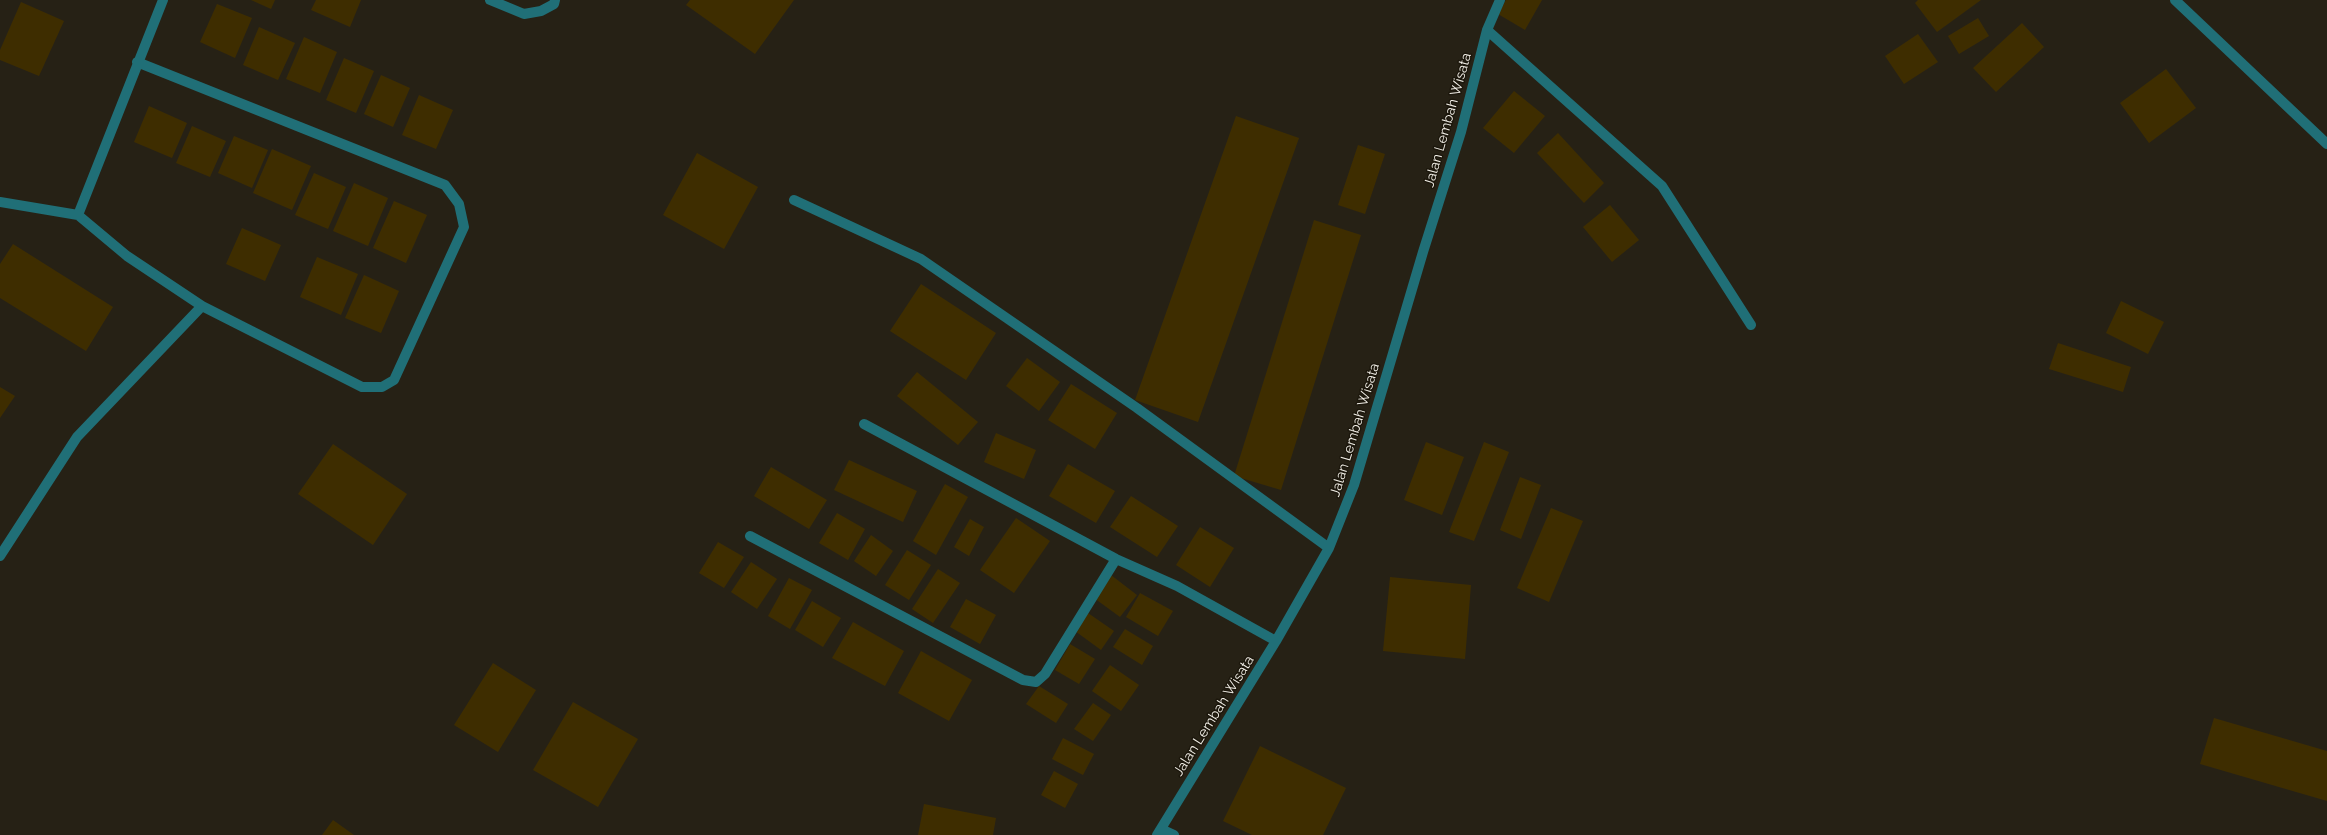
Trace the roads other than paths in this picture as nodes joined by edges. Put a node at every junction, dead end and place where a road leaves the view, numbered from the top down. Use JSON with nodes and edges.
{"nodes":[{"id":1,"x":163,"y":0,"type":"edge"},
{"id":2,"x":490,"y":0,"type":"edge"},
{"id":3,"x":555,"y":0,"type":"edge"},
{"id":4,"x":1500,"y":0,"type":"edge"},
{"id":5,"x":2175,"y":0,"type":"edge"},
{"id":6,"x":1487,"y":30,"type":"junction"},
{"id":7,"x":137,"y":62,"type":"junction"},
{"id":8,"x":2327,"y":144,"type":"edge"},
{"id":9,"x":794,"y":200,"type":"dead end"},
{"id":10,"x":0,"y":202,"type":"edge"},
{"id":11,"x":78,"y":215,"type":"junction"},
{"id":12,"x":202,"y":306,"type":"junction"},
{"id":13,"x":1751,"y":325,"type":"dead end"},
{"id":14,"x":864,"y":424,"type":"dead end"},
{"id":15,"x":750,"y":536,"type":"dead end"},
{"id":16,"x":1329,"y":548,"type":"junction"},
{"id":17,"x":0,"y":556,"type":"edge"},
{"id":18,"x":1116,"y":559,"type":"junction"},
{"id":19,"x":1276,"y":641,"type":"junction"},
{"id":20,"x":1159,"y":832,"type":"edge"},
{"id":21,"x":1174,"y":835,"type":"edge"}],
"edges":[{"from":1,"to":7,"type":"street"},
{"from":2,"to":3,"type":"street"},
{"from":4,"to":6,"type":"street","name":"Jalan Lembah Wisata"},
{"from":5,"to":8,"type":"street"},
{"from":6,"to":13,"type":"street"},
{"from":6,"to":16,"type":"street","name":"Jalan Lembah Wisata"},
{"from":7,"to":11,"type":"street"},
{"from":7,"to":12,"type":"street"},
{"from":9,"to":16,"type":"street"},
{"from":10,"to":11,"type":"street"},
{"from":11,"to":12,"type":"street"},
{"from":12,"to":17,"type":"street"},
{"from":14,"to":18,"type":"street"},
{"from":15,"to":18,"type":"street"},
{"from":16,"to":19,"type":"street","name":"Jalan Lembah Wisata"},
{"from":18,"to":19,"type":"street"},
{"from":19,"to":20,"type":"street","name":"Jalan Lembah Wisata"},
{"from":20,"to":21,"type":"street"}]}
